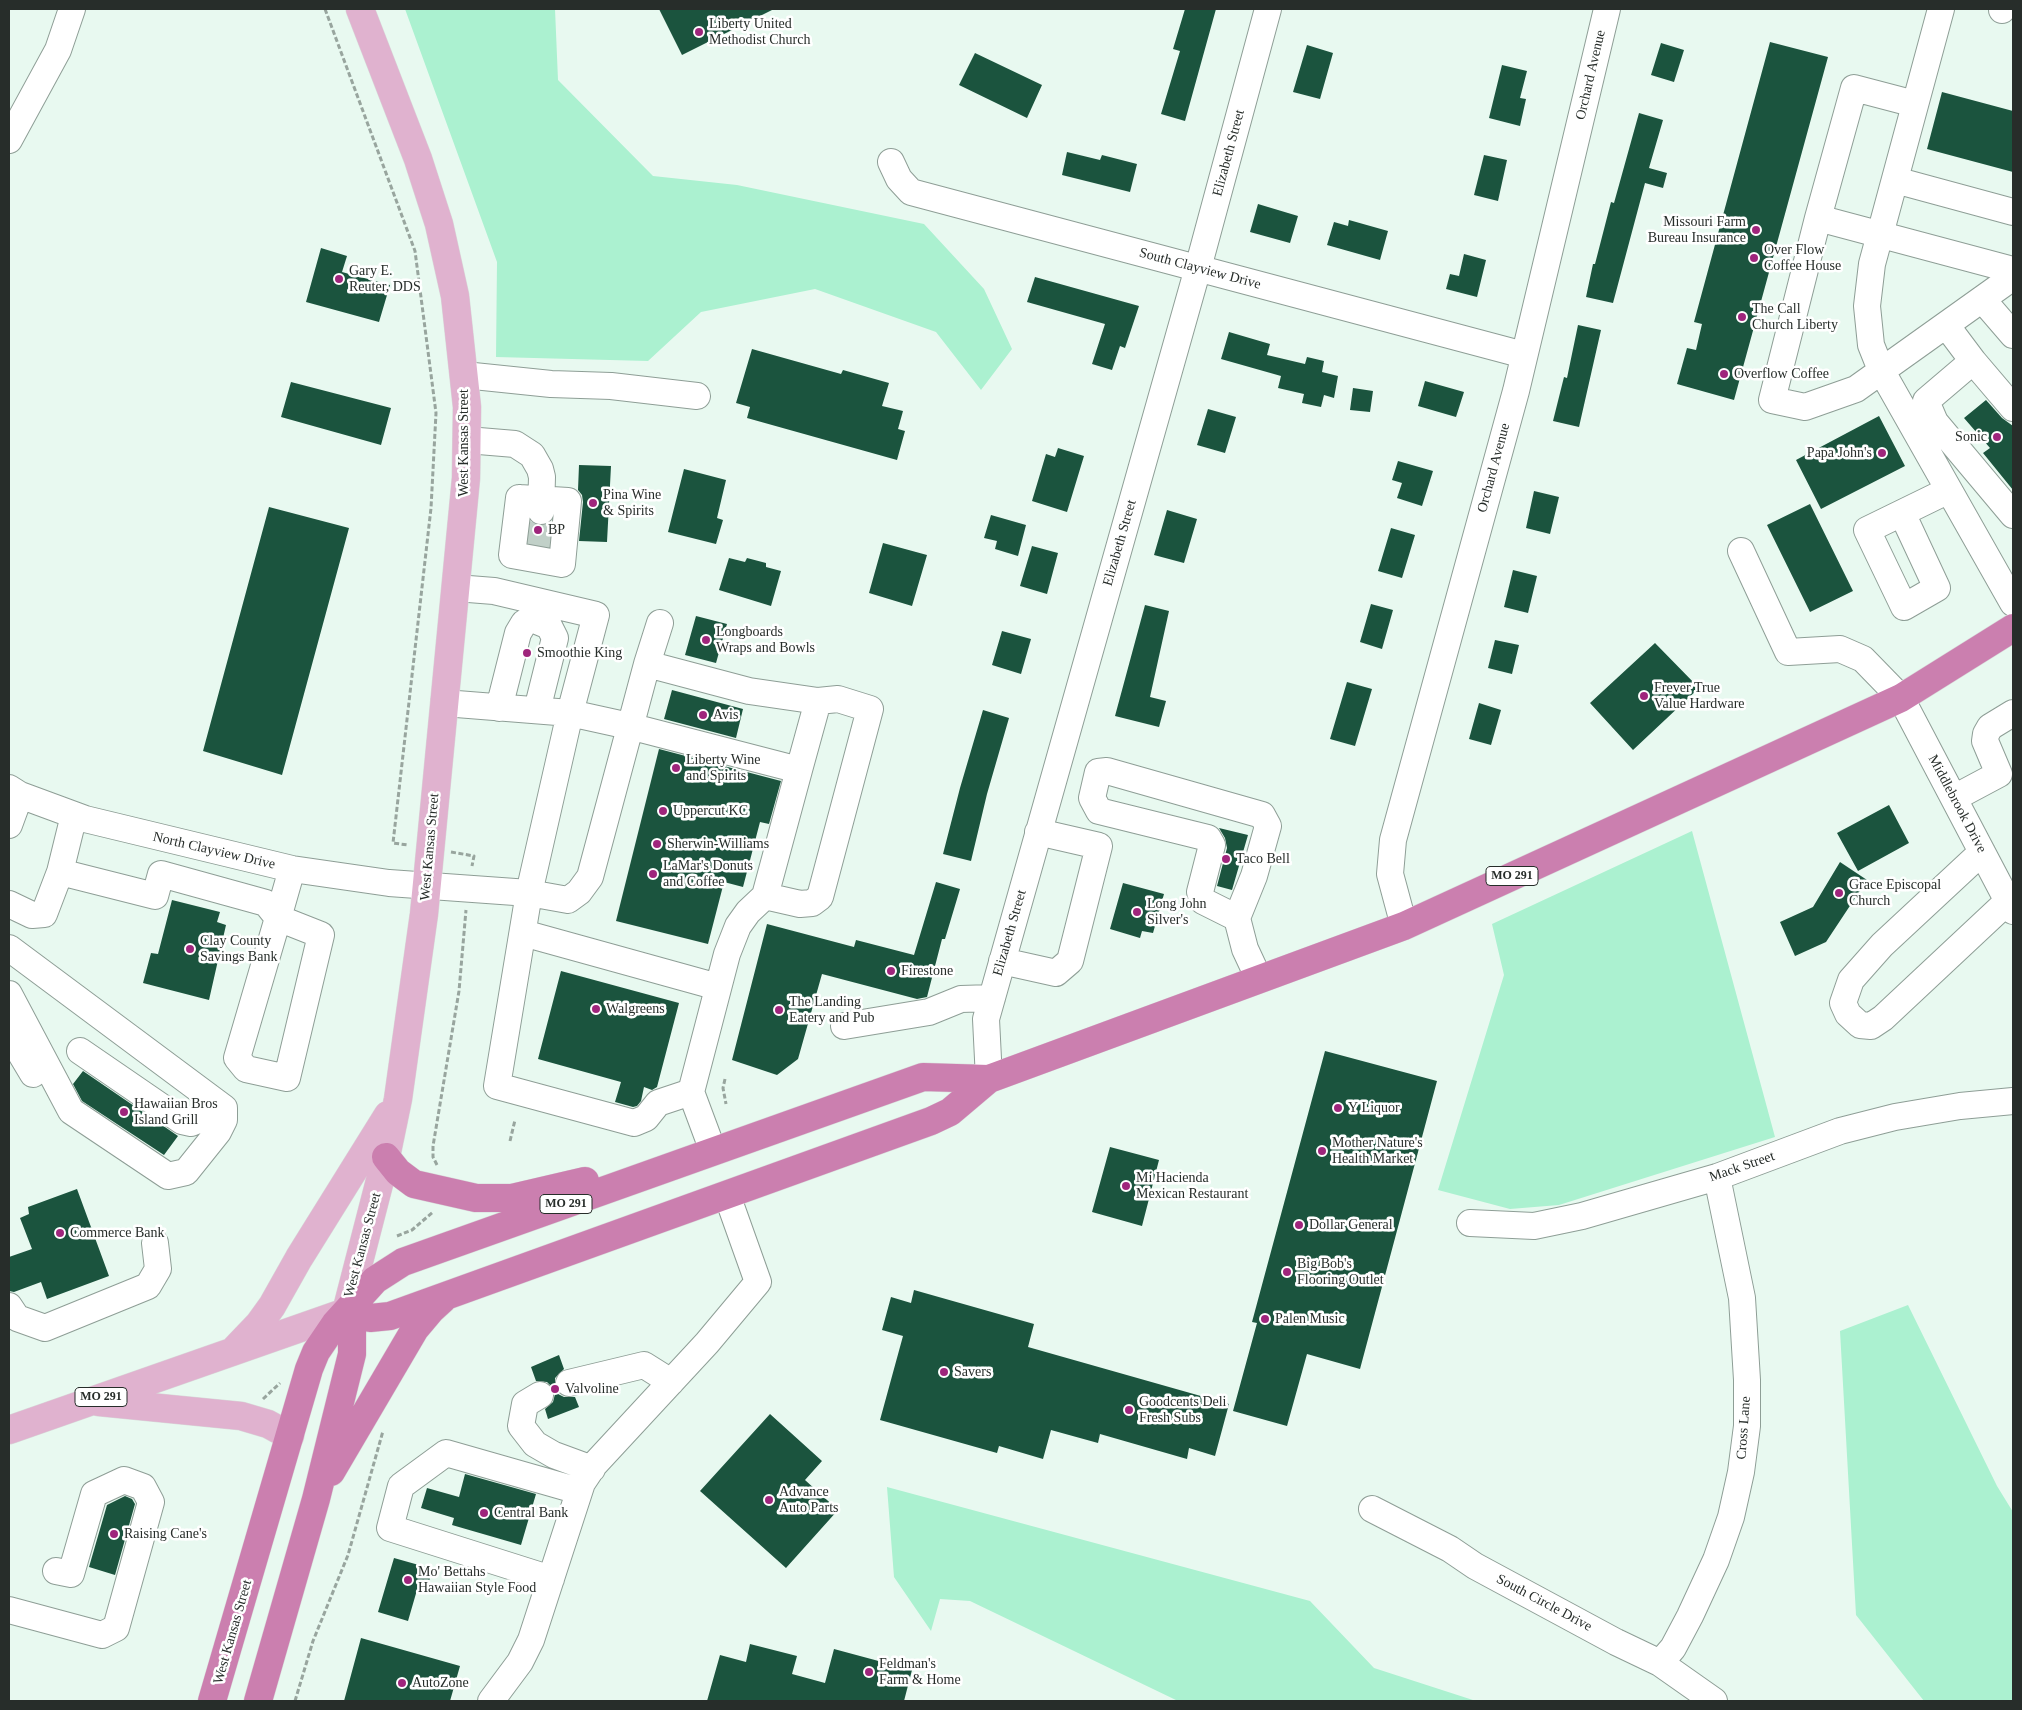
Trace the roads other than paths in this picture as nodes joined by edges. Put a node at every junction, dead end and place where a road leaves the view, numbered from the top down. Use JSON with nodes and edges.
{"nodes":[{"id":1,"x":72,"y":9,"type":"edge"},
{"id":2,"x":360,"y":9,"type":"edge"},
{"id":3,"x":1268,"y":9,"type":"edge"},
{"id":4,"x":1607,"y":9,"type":"edge"},
{"id":5,"x":1941,"y":9,"type":"edge"},
{"id":6,"x":1915,"y":104,"type":"junction"},
{"id":7,"x":9,"y":140,"type":"edge"},
{"id":8,"x":890,"y":162,"type":"dead end"},
{"id":9,"x":1895,"y":180,"type":"junction"},
{"id":10,"x":2013,"y":212,"type":"edge"},
{"id":11,"x":1818,"y":218,"type":"junction"},
{"id":12,"x":1880,"y":234,"type":"junction"},
{"id":13,"x":1198,"y":268,"type":"junction"},
{"id":14,"x":2013,"y":270,"type":"edge"},
{"id":15,"x":2013,"y":277,"type":"edge"},
{"id":16,"x":1982,"y":299,"type":"junction"},
{"id":17,"x":1946,"y":325,"type":"junction"},
{"id":18,"x":2013,"y":336,"type":"edge"},
{"id":19,"x":1524,"y":355,"type":"junction"},
{"id":20,"x":1973,"y":361,"type":"junction"},
{"id":21,"x":1881,"y":370,"type":"junction"},
{"id":22,"x":464,"y":375,"type":"junction"},
{"id":23,"x":697,"y":396,"type":"dead end"},
{"id":24,"x":2013,"y":408,"type":"edge"},
{"id":25,"x":467,"y":440,"type":"junction"},
{"id":26,"x":1949,"y":490,"type":"junction"},
{"id":27,"x":542,"y":505,"type":"junction"},
{"id":28,"x":1902,"y":513,"type":"dead end"},
{"id":29,"x":2012,"y":514,"type":"edge"},
{"id":30,"x":1975,"y":535,"type":"junction"},
{"id":31,"x":1742,"y":551,"type":"dead end"},
{"id":32,"x":537,"y":554,"type":"junction"},
{"id":33,"x":456,"y":588,"type":"junction"},
{"id":34,"x":2013,"y":603,"type":"edge"},
{"id":35,"x":534,"y":609,"type":"junction"},
{"id":36,"x":660,"y":623,"type":"dead end"},
{"id":37,"x":2013,"y":628,"type":"edge"},
{"id":38,"x":647,"y":664,"type":"junction"},
{"id":39,"x":1901,"y":698,"type":"junction"},
{"id":40,"x":818,"y":701,"type":"junction"},
{"id":41,"x":444,"y":703,"type":"junction"},
{"id":42,"x":499,"y":708,"type":"junction"},
{"id":43,"x":537,"y":710,"type":"junction"},
{"id":44,"x":570,"y":713,"type":"junction"},
{"id":45,"x":2013,"y":713,"type":"edge"},
{"id":46,"x":629,"y":726,"type":"junction"},
{"id":47,"x":799,"y":770,"type":"junction"},
{"id":48,"x":2006,"y":781,"type":"edge"},
{"id":49,"x":14,"y":792,"type":"edge"},
{"id":50,"x":1954,"y":798,"type":"junction"},
{"id":51,"x":74,"y":815,"type":"junction"},
{"id":52,"x":9,"y":825,"type":"edge"},
{"id":53,"x":1038,"y":832,"type":"junction"},
{"id":54,"x":169,"y":840,"type":"junction"},
{"id":55,"x":1982,"y":852,"type":"junction"},
{"id":56,"x":292,"y":869,"type":"junction"},
{"id":57,"x":60,"y":872,"type":"junction"},
{"id":58,"x":161,"y":874,"type":"junction"},
{"id":59,"x":426,"y":884,"type":"junction"},
{"id":60,"x":529,"y":893,"type":"junction"},
{"id":61,"x":765,"y":896,"type":"junction"},
{"id":62,"x":9,"y":904,"type":"edge"},
{"id":63,"x":2011,"y":906,"type":"edge"},
{"id":64,"x":278,"y":918,"type":"junction"},
{"id":65,"x":1237,"y":918,"type":"junction"},
{"id":66,"x":1404,"y":926,"type":"junction"},
{"id":67,"x":522,"y":933,"type":"junction"},
{"id":68,"x":9,"y":948,"type":"edge"},
{"id":69,"x":1002,"y":961,"type":"junction"},
{"id":70,"x":1259,"y":979,"type":"junction"},
{"id":71,"x":718,"y":987,"type":"junction"},
{"id":72,"x":9,"y":994,"type":"edge"},
{"id":73,"x":992,"y":998,"type":"junction"},
{"id":74,"x":844,"y":1026,"type":"dead end"},
{"id":75,"x":9,"y":1034,"type":"edge"},
{"id":76,"x":80,"y":1051,"type":"dead end"},
{"id":77,"x":989,"y":1079,"type":"junction"},
{"id":78,"x":691,"y":1092,"type":"junction"},
{"id":79,"x":398,"y":1099,"type":"junction"},
{"id":80,"x":2013,"y":1101,"type":"edge"},
{"id":81,"x":220,"y":1105,"type":"junction"},
{"id":82,"x":71,"y":1110,"type":"junction"},
{"id":83,"x":713,"y":1151,"type":"junction"},
{"id":84,"x":386,"y":1157,"type":"junction"},
{"id":85,"x":641,"y":1177,"type":"junction"},
{"id":86,"x":1718,"y":1177,"type":"junction"},
{"id":87,"x":727,"y":1195,"type":"junction"},
{"id":88,"x":1470,"y":1223,"type":"dead end"},
{"id":89,"x":155,"y":1243,"type":"dead end"},
{"id":90,"x":454,"y":1292,"type":"junction"},
{"id":91,"x":9,"y":1306,"type":"edge"},
{"id":92,"x":346,"y":1312,"type":"junction"},
{"id":93,"x":234,"y":1350,"type":"junction"},
{"id":94,"x":574,"y":1382,"type":"dead end"},
{"id":95,"x":671,"y":1382,"type":"junction"},
{"id":96,"x":533,"y":1399,"type":"dead end"},
{"id":97,"x":90,"y":1401,"type":"junction"},
{"id":98,"x":9,"y":1430,"type":"edge"},
{"id":99,"x":290,"y":1436,"type":"junction"},
{"id":100,"x":592,"y":1469,"type":"junction"},
{"id":101,"x":579,"y":1491,"type":"junction"},
{"id":102,"x":316,"y":1500,"type":"junction"},
{"id":103,"x":1372,"y":1509,"type":"dead end"},
{"id":104,"x":56,"y":1571,"type":"dead end"},
{"id":105,"x":551,"y":1579,"type":"junction"},
{"id":106,"x":9,"y":1610,"type":"edge"},
{"id":107,"x":1660,"y":1663,"type":"junction"},
{"id":108,"x":212,"y":1701,"type":"edge"},
{"id":109,"x":258,"y":1701,"type":"edge"},
{"id":110,"x":491,"y":1701,"type":"edge"},
{"id":111,"x":1714,"y":1701,"type":"edge"}],
"edges":[{"from":1,"to":7,"type":"street"},
{"from":2,"to":22,"type":"main road","name":"West Kansas Street"},
{"from":3,"to":13,"type":"street","name":"Elizabeth Street"},
{"from":4,"to":19,"type":"street","name":"Orchard Avenue"},
{"from":5,"to":6,"type":"street"},
{"from":6,"to":9,"type":"street"},
{"from":6,"to":11,"type":"street"},
{"from":8,"to":13,"type":"street","name":"South Clayview Drive"},
{"from":9,"to":10,"type":"street"},
{"from":9,"to":12,"type":"street"},
{"from":11,"to":12,"type":"street"},
{"from":11,"to":21,"type":"street"},
{"from":12,"to":14,"type":"street"},
{"from":12,"to":21,"type":"street"},
{"from":13,"to":19,"type":"street","name":"South Clayview Drive"},
{"from":13,"to":53,"type":"street","name":"Elizabeth Street"},
{"from":15,"to":16,"type":"street"},
{"from":16,"to":17,"type":"street"},
{"from":16,"to":18,"type":"street"},
{"from":17,"to":20,"type":"street"},
{"from":17,"to":21,"type":"street"},
{"from":19,"to":66,"type":"street","name":"Orchard Avenue"},
{"from":20,"to":24,"type":"street"},
{"from":20,"to":29,"type":"street"},
{"from":21,"to":26,"type":"street"},
{"from":22,"to":23,"type":"street","name":"West Kansas Street"},
{"from":22,"to":25,"type":"main road","name":"West Kansas Street"},
{"from":25,"to":27,"type":"street"},
{"from":25,"to":33,"type":"main road","name":"West Kansas Street"},
{"from":26,"to":28,"type":"street"},
{"from":26,"to":30,"type":"street"},
{"from":27,"to":32,"type":"street"},
{"from":27,"to":32,"type":"street"},
{"from":29,"to":30,"type":"street"},
{"from":30,"to":34,"type":"street"},
{"from":31,"to":39,"type":"street","name":"Middlebrook Drive"},
{"from":32,"to":35,"type":"street"},
{"from":33,"to":35,"type":"street"},
{"from":33,"to":41,"type":"main road","name":"West Kansas Street"},
{"from":35,"to":42,"type":"street"},
{"from":35,"to":43,"type":"street"},
{"from":35,"to":44,"type":"street"},
{"from":36,"to":38,"type":"street"},
{"from":37,"to":39,"type":"highway","number":"MO 291"},
{"from":38,"to":40,"type":"street"},
{"from":38,"to":46,"type":"street"},
{"from":39,"to":50,"type":"street","name":"Middlebrook Drive"},
{"from":39,"to":66,"type":"highway","number":"MO 291"},
{"from":40,"to":47,"type":"street"},
{"from":40,"to":61,"type":"street"},
{"from":41,"to":42,"type":"street"},
{"from":41,"to":59,"type":"main road","name":"West Kansas Street"},
{"from":42,"to":43,"type":"street"},
{"from":43,"to":44,"type":"street"},
{"from":44,"to":46,"type":"street"},
{"from":44,"to":60,"type":"street"},
{"from":45,"to":48,"type":"street"},
{"from":46,"to":47,"type":"street"},
{"from":46,"to":60,"type":"street","name":"North Clayview Drive"},
{"from":47,"to":61,"type":"street"},
{"from":48,"to":50,"type":"street"},
{"from":49,"to":51,"type":"street","name":"North Clayview Drive"},
{"from":49,"to":52,"type":"street"},
{"from":50,"to":55,"type":"street","name":"Middlebrook Drive"},
{"from":51,"to":54,"type":"street","name":"North Clayview Drive"},
{"from":51,"to":57,"type":"street"},
{"from":53,"to":69,"type":"street","name":"Elizabeth Street"},
{"from":53,"to":69,"type":"street"},
{"from":54,"to":56,"type":"street","name":"North Clayview Drive"},
{"from":54,"to":58,"type":"street"},
{"from":55,"to":63,"type":"street","name":"Middlebrook Drive"},
{"from":55,"to":63,"type":"street"},
{"from":56,"to":59,"type":"street","name":"North Clayview Drive"},
{"from":56,"to":64,"type":"street"},
{"from":57,"to":58,"type":"street"},
{"from":57,"to":62,"type":"street"},
{"from":58,"to":64,"type":"street"},
{"from":59,"to":60,"type":"street","name":"North Clayview Drive"},
{"from":59,"to":79,"type":"main road","name":"West Kansas Street"},
{"from":60,"to":67,"type":"street"},
{"from":61,"to":71,"type":"street"},
{"from":64,"to":64,"type":"street"},
{"from":65,"to":65,"type":"street"},
{"from":65,"to":70,"type":"street"},
{"from":66,"to":70,"type":"highway","number":"MO 291"},
{"from":67,"to":71,"type":"street"},
{"from":67,"to":78,"type":"street"},
{"from":68,"to":81,"type":"street"},
{"from":69,"to":73,"type":"street","name":"Elizabeth Street"},
{"from":70,"to":77,"type":"highway","number":"MO 291"},
{"from":71,"to":78,"type":"street"},
{"from":72,"to":82,"type":"street"},
{"from":73,"to":74,"type":"street"},
{"from":73,"to":77,"type":"street","name":"Elizabeth Street"},
{"from":75,"to":82,"type":"street"},
{"from":76,"to":81,"type":"street"},
{"from":77,"to":83,"type":"highway","number":"MO 291"},
{"from":77,"to":87,"type":"highway","number":"MO 291"},
{"from":78,"to":83,"type":"street"},
{"from":79,"to":84,"type":"main road","name":"West Kansas Street"},
{"from":79,"to":93,"type":"main road"},
{"from":80,"to":86,"type":"street","name":"Mack Street"},
{"from":81,"to":82,"type":"street"},
{"from":83,"to":85,"type":"highway","number":"MO 291"},
{"from":84,"to":85,"type":"highway"},
{"from":84,"to":92,"type":"main road","name":"West Kansas Street"},
{"from":85,"to":92,"type":"highway","number":"MO 291"},
{"from":86,"to":88,"type":"street","name":"Mack Street"},
{"from":86,"to":107,"type":"street","name":"Cross Lane"},
{"from":87,"to":90,"type":"highway","number":"MO 291"},
{"from":87,"to":95,"type":"street"},
{"from":89,"to":91,"type":"street"},
{"from":90,"to":92,"type":"highway","number":"MO 291"},
{"from":90,"to":102,"type":"highway"},
{"from":92,"to":93,"type":"main road","number":"MO 291"},
{"from":92,"to":99,"type":"highway","name":"West Kansas Street"},
{"from":92,"to":102,"type":"highway","name":"West Kansas Street"},
{"from":93,"to":97,"type":"main road","number":"MO 291"},
{"from":94,"to":95,"type":"street"},
{"from":95,"to":100,"type":"street"},
{"from":96,"to":100,"type":"street"},
{"from":97,"to":98,"type":"main road","number":"MO 291"},
{"from":97,"to":99,"type":"main road"},
{"from":99,"to":108,"type":"highway","name":"West Kansas Street"},
{"from":100,"to":101,"type":"street"},
{"from":101,"to":105,"type":"street"},
{"from":101,"to":105,"type":"street"},
{"from":102,"to":109,"type":"highway","name":"West Kansas Street"},
{"from":103,"to":107,"type":"street","name":"South Circle Drive"},
{"from":104,"to":106,"type":"street"},
{"from":105,"to":110,"type":"street"},
{"from":107,"to":111,"type":"street","name":"South Circle Drive"}]}
